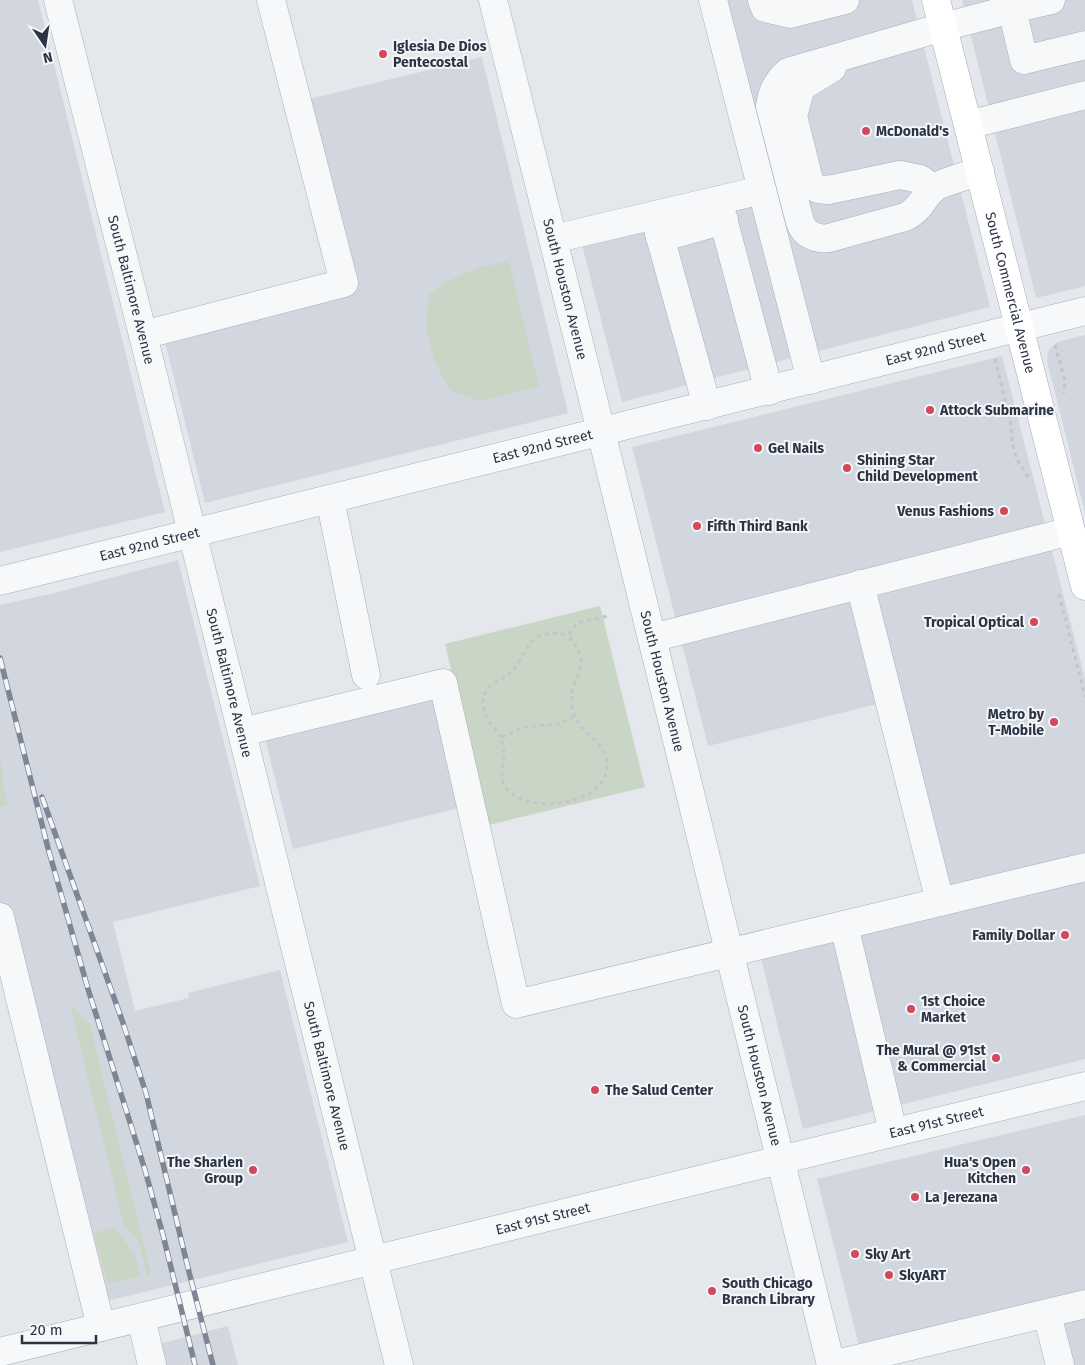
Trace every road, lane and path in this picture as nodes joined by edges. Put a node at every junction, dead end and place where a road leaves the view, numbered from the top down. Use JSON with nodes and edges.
{"nodes":[{"id":1,"x":271,"y":0,"type":"edge"},
{"id":2,"x":493,"y":0,"type":"edge"},
{"id":3,"x":713,"y":0,"type":"edge"},
{"id":4,"x":762,"y":0,"type":"edge"},
{"id":5,"x":845,"y":0,"type":"edge"},
{"id":6,"x":936,"y":0,"type":"edge"},
{"id":7,"x":1051,"y":0,"type":"edge"},
{"id":8,"x":64,"y":2,"type":"edge"},
{"id":9,"x":1011,"y":5,"type":"edge"},
{"id":10,"x":943,"y":27,"type":"junction"},
{"id":11,"x":1085,"y":45,"type":"edge"},
{"id":12,"x":859,"y":51,"type":"junction"},
{"id":13,"x":1085,"y":95,"type":"edge"},
{"id":14,"x":968,"y":125,"type":"junction"},
{"id":15,"x":980,"y":171,"type":"junction"},
{"id":16,"x":933,"y":188,"type":"junction"},
{"id":17,"x":762,"y":190,"type":"junction"},
{"id":18,"x":721,"y":210,"type":"junction"},
{"id":19,"x":657,"y":227,"type":"junction"},
{"id":20,"x":553,"y":239,"type":"junction"},
{"id":21,"x":1085,"y":311,"type":"edge"},
{"id":22,"x":1021,"y":328,"type":"junction"},
{"id":23,"x":144,"y":335,"type":"junction"},
{"id":24,"x":811,"y":380,"type":"junction"},
{"id":25,"x":769,"y":390,"type":"junction"},
{"id":26,"x":706,"y":406,"type":"junction"},
{"id":27,"x":601,"y":432,"type":"junction"},
{"id":28,"x":330,"y":499,"type":"junction"},
{"id":29,"x":193,"y":534,"type":"junction"},
{"id":30,"x":1077,"y":539,"type":"edge"},
{"id":31,"x":0,"y":581,"type":"edge"},
{"id":32,"x":860,"y":584,"type":"junction"},
{"id":33,"x":1085,"y":586,"type":"edge"},
{"id":34,"x":608,"y":616,"type":"dead end"},
{"id":35,"x":568,"y":635,"type":"junction"},
{"id":36,"x":652,"y":638,"type":"junction"},
{"id":37,"x":366,"y":675,"type":"dead end"},
{"id":38,"x":574,"y":716,"type":"junction"},
{"id":39,"x":242,"y":732,"type":"junction"},
{"id":40,"x":502,"y":737,"type":"junction"},
{"id":41,"x":1085,"y":867,"type":"edge"},
{"id":42,"x":940,"y":902,"type":"junction"},
{"id":43,"x":0,"y":916,"type":"edge"},
{"id":44,"x":844,"y":925,"type":"junction"},
{"id":45,"x":729,"y":953,"type":"junction"},
{"id":46,"x":1085,"y":1086,"type":"edge"},
{"id":47,"x":894,"y":1132,"type":"junction"},
{"id":48,"x":779,"y":1160,"type":"junction"},
{"id":49,"x":373,"y":1260,"type":"junction"},
{"id":50,"x":1085,"y":1304,"type":"edge"},
{"id":51,"x":1047,"y":1314,"type":"junction"},
{"id":52,"x":141,"y":1318,"type":"junction"},
{"id":53,"x":101,"y":1327,"type":"junction"},
{"id":54,"x":0,"y":1352,"type":"edge"},
{"id":55,"x":152,"y":1365,"type":"edge"},
{"id":56,"x":399,"y":1365,"type":"edge"},
{"id":57,"x":831,"y":1365,"type":"edge"},
{"id":58,"x":1060,"y":1365,"type":"edge"}],
"edges":[{"from":1,"to":23,"type":"street"},
{"from":2,"to":20,"type":"street","name":"South Houston Avenue"},
{"from":3,"to":17,"type":"street"},
{"from":4,"to":5,"type":"street"},
{"from":6,"to":10,"type":"main road","name":"South Commercial Avenue"},
{"from":7,"to":9,"type":"street"},
{"from":8,"to":23,"type":"street","name":"South Baltimore Avenue"},
{"from":9,"to":10,"type":"street"},
{"from":9,"to":11,"type":"street"},
{"from":10,"to":12,"type":"street"},
{"from":10,"to":14,"type":"main road","name":"South Commercial Avenue"},
{"from":12,"to":16,"type":"street"},
{"from":12,"to":16,"type":"street"},
{"from":13,"to":14,"type":"street"},
{"from":14,"to":15,"type":"main road","name":"South Commercial Avenue"},
{"from":15,"to":16,"type":"street"},
{"from":15,"to":22,"type":"main road","name":"South Commercial Avenue"},
{"from":17,"to":18,"type":"street"},
{"from":17,"to":24,"type":"street"},
{"from":18,"to":19,"type":"street"},
{"from":18,"to":25,"type":"street"},
{"from":19,"to":20,"type":"street"},
{"from":19,"to":26,"type":"street"},
{"from":20,"to":27,"type":"street","name":"South Houston Avenue"},
{"from":21,"to":22,"type":"street","name":"East 92nd Street"},
{"from":22,"to":24,"type":"street","name":"East 92nd Street"},
{"from":22,"to":30,"type":"main road","name":"South Commercial Avenue"},
{"from":23,"to":29,"type":"street","name":"South Baltimore Avenue"},
{"from":24,"to":25,"type":"street","name":"East 92nd Street"},
{"from":25,"to":26,"type":"street","name":"East 92nd Street"},
{"from":26,"to":27,"type":"street","name":"East 92nd Street"},
{"from":27,"to":28,"type":"street","name":"East 92nd Street"},
{"from":27,"to":36,"type":"street","name":"South Houston Avenue"},
{"from":28,"to":29,"type":"street","name":"East 92nd Street"},
{"from":28,"to":37,"type":"street"},
{"from":29,"to":31,"type":"street","name":"East 92nd Street"},
{"from":29,"to":39,"type":"street","name":"South Baltimore Avenue"},
{"from":30,"to":32,"type":"street"},
{"from":30,"to":33,"type":"main road","name":"South Commercial Avenue"},
{"from":32,"to":36,"type":"street"},
{"from":32,"to":42,"type":"street"},
{"from":34,"to":35,"type":"path"},
{"from":35,"to":38,"type":"path"},
{"from":35,"to":40,"type":"path"},
{"from":36,"to":45,"type":"street","name":"South Houston Avenue"},
{"from":38,"to":40,"type":"path"},
{"from":38,"to":40,"type":"path"},
{"from":39,"to":45,"type":"street"},
{"from":39,"to":49,"type":"street","name":"South Baltimore Avenue"},
{"from":41,"to":42,"type":"street"},
{"from":42,"to":44,"type":"street"},
{"from":43,"to":53,"type":"street"},
{"from":44,"to":45,"type":"street"},
{"from":44,"to":47,"type":"street"},
{"from":45,"to":48,"type":"street","name":"South Houston Avenue"},
{"from":46,"to":47,"type":"street","name":"East 91st Street"},
{"from":47,"to":48,"type":"street","name":"East 91st Street"},
{"from":48,"to":49,"type":"street","name":"East 91st Street"},
{"from":48,"to":57,"type":"street","name":"South Houston Avenue"},
{"from":49,"to":52,"type":"street","name":"East 91st Street"},
{"from":49,"to":56,"type":"street","name":"South Baltimore Avenue"},
{"from":50,"to":51,"type":"street"},
{"from":51,"to":57,"type":"street"},
{"from":51,"to":58,"type":"street"},
{"from":52,"to":53,"type":"street","name":"East 91st Street"},
{"from":52,"to":55,"type":"street"},
{"from":53,"to":54,"type":"street","name":"East 91st Street"}]}
